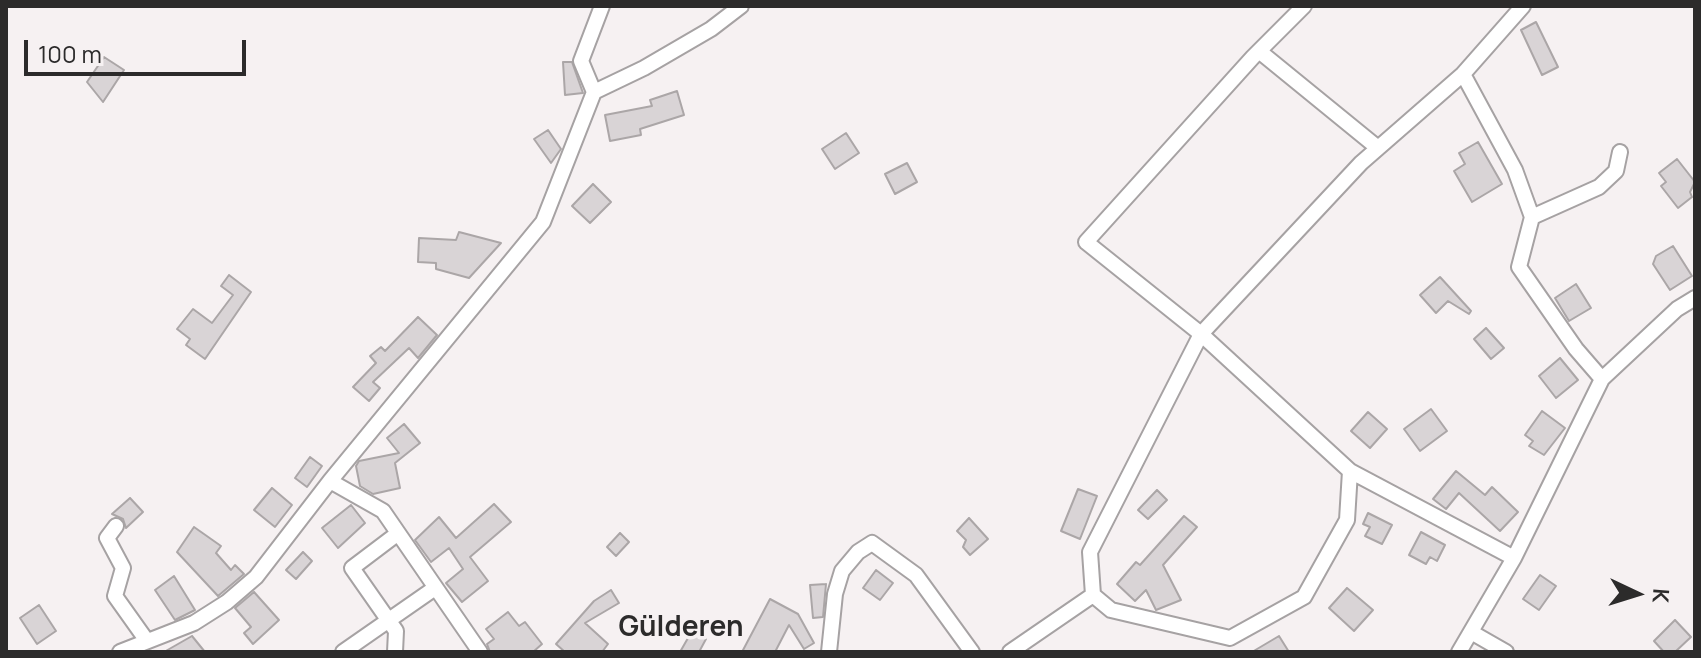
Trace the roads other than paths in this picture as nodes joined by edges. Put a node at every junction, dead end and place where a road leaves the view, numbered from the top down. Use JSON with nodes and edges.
{"nodes":[{"id":1,"x":602,"y":6,"type":"edge"},
{"id":2,"x":741,"y":6,"type":"edge"},
{"id":3,"x":1304,"y":6,"type":"edge"},
{"id":4,"x":1518,"y":8,"type":"edge"},
{"id":5,"x":1259,"y":51,"type":"junction"},
{"id":6,"x":1463,"y":74,"type":"junction"},
{"id":7,"x":594,"y":92,"type":"junction"},
{"id":8,"x":1378,"y":148,"type":"junction"},
{"id":9,"x":1620,"y":152,"type":"dead end"},
{"id":10,"x":1532,"y":217,"type":"junction"},
{"id":11,"x":1695,"y":298,"type":"edge"},
{"id":12,"x":1201,"y":334,"type":"junction"},
{"id":13,"x":1602,"y":379,"type":"junction"},
{"id":14,"x":1350,"y":471,"type":"junction"},
{"id":15,"x":330,"y":481,"type":"junction"},
{"id":16,"x":116,"y":526,"type":"dead end"},
{"id":17,"x":397,"y":534,"type":"junction"},
{"id":18,"x":1514,"y":558,"type":"junction"},
{"id":19,"x":435,"y":588,"type":"junction"},
{"id":20,"x":1093,"y":595,"type":"junction"},
{"id":21,"x":388,"y":620,"type":"junction"},
{"id":22,"x":1471,"y":632,"type":"junction"},
{"id":23,"x":147,"y":641,"type":"junction"},
{"id":24,"x":120,"y":652,"type":"edge"},
{"id":25,"x":343,"y":652,"type":"edge"},
{"id":26,"x":395,"y":652,"type":"edge"},
{"id":27,"x":480,"y":652,"type":"edge"},
{"id":28,"x":829,"y":652,"type":"edge"},
{"id":29,"x":972,"y":652,"type":"edge"},
{"id":30,"x":1010,"y":652,"type":"edge"},
{"id":31,"x":1459,"y":652,"type":"edge"},
{"id":32,"x":1506,"y":652,"type":"edge"}],
"edges":[{"from":1,"to":7,"type":"street"},
{"from":2,"to":7,"type":"street"},
{"from":3,"to":5,"type":"street"},
{"from":4,"to":6,"type":"street"},
{"from":5,"to":8,"type":"street"},
{"from":5,"to":12,"type":"street"},
{"from":6,"to":8,"type":"street"},
{"from":6,"to":10,"type":"street"},
{"from":7,"to":15,"type":"street"},
{"from":8,"to":12,"type":"street"},
{"from":9,"to":10,"type":"street"},
{"from":10,"to":13,"type":"street"},
{"from":11,"to":13,"type":"street"},
{"from":12,"to":14,"type":"street"},
{"from":12,"to":20,"type":"street"},
{"from":13,"to":18,"type":"street"},
{"from":14,"to":18,"type":"street"},
{"from":14,"to":20,"type":"street"},
{"from":15,"to":17,"type":"street"},
{"from":15,"to":23,"type":"street"},
{"from":16,"to":23,"type":"street"},
{"from":17,"to":19,"type":"street"},
{"from":17,"to":21,"type":"street"},
{"from":18,"to":22,"type":"street"},
{"from":19,"to":21,"type":"street"},
{"from":19,"to":27,"type":"street"},
{"from":20,"to":30,"type":"street"},
{"from":21,"to":25,"type":"street"},
{"from":21,"to":26,"type":"street"},
{"from":22,"to":31,"type":"street"},
{"from":22,"to":32,"type":"street"},
{"from":23,"to":24,"type":"street"},
{"from":28,"to":29,"type":"street"}]}
